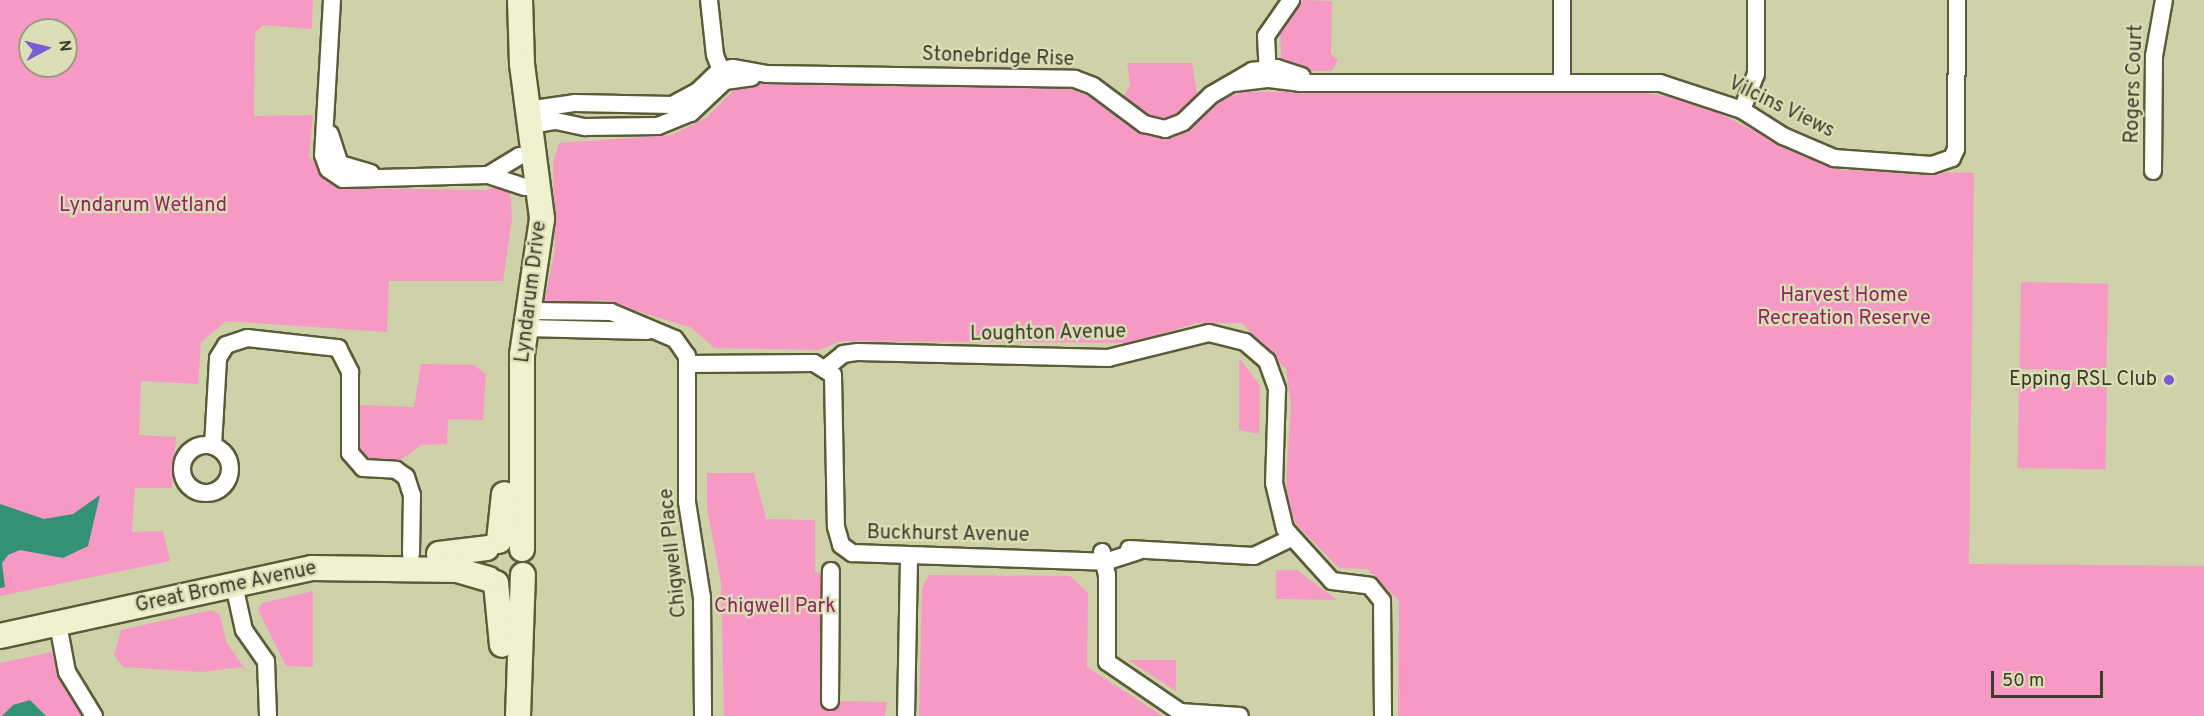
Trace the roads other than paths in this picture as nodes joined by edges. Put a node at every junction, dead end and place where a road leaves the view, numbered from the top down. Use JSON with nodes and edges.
{"nodes":[{"id":1,"x":332,"y":0,"type":"edge"},
{"id":2,"x":504,"y":0,"type":"edge"},
{"id":3,"x":520,"y":0,"type":"edge"},
{"id":4,"x":1291,"y":0,"type":"edge"},
{"id":5,"x":1562,"y":0,"type":"edge"},
{"id":6,"x":1756,"y":0,"type":"edge"},
{"id":7,"x":1958,"y":0,"type":"edge"},
{"id":8,"x":2164,"y":0,"type":"edge"},
{"id":9,"x":709,"y":8,"type":"edge"},
{"id":10,"x":1271,"y":70,"type":"junction"},
{"id":11,"x":719,"y":78,"type":"junction"},
{"id":12,"x":1562,"y":79,"type":"junction"},
{"id":13,"x":1742,"y":110,"type":"junction"},
{"id":14,"x":521,"y":119,"type":"junction"},
{"id":15,"x":520,"y":156,"type":"junction"},
{"id":16,"x":2153,"y":171,"type":"dead end"},
{"id":17,"x":488,"y":175,"type":"junction"},
{"id":18,"x":525,"y":187,"type":"junction"},
{"id":19,"x":535,"y":220,"type":"junction"},
{"id":20,"x":520,"y":319,"type":"junction"},
{"id":21,"x":688,"y":364,"type":"junction"},
{"id":22,"x":830,"y":371,"type":"junction"},
{"id":23,"x":213,"y":446,"type":"dead end"},
{"id":24,"x":1288,"y":533,"type":"junction"},
{"id":25,"x":493,"y":544,"type":"junction"},
{"id":26,"x":522,"y":549,"type":"junction"},
{"id":27,"x":909,"y":556,"type":"junction"},
{"id":28,"x":1101,"y":558,"type":"junction"},
{"id":29,"x":411,"y":562,"type":"junction"},
{"id":30,"x":831,"y":571,"type":"dead end"},
{"id":31,"x":523,"y":575,"type":"junction"},
{"id":32,"x":232,"y":577,"type":"junction"},
{"id":33,"x":493,"y":581,"type":"junction"},
{"id":34,"x":56,"y":616,"type":"junction"},
{"id":35,"x":0,"y":620,"type":"edge"},
{"id":36,"x":0,"y":636,"type":"edge"},
{"id":37,"x":830,"y":701,"type":"dead end"},
{"id":38,"x":94,"y":716,"type":"edge"},
{"id":39,"x":268,"y":716,"type":"edge"},
{"id":40,"x":503,"y":716,"type":"edge"},
{"id":41,"x":518,"y":716,"type":"edge"},
{"id":42,"x":703,"y":716,"type":"edge"},
{"id":43,"x":906,"y":716,"type":"edge"},
{"id":44,"x":1240,"y":716,"type":"edge"},
{"id":45,"x":1383,"y":716,"type":"edge"}],
"edges":[{"from":1,"to":17,"type":"street"},
{"from":2,"to":14,"type":"street","name":"Lyndarum Drive"},
{"from":3,"to":14,"type":"street","name":"Lyndarum Drive"},
{"from":4,"to":10,"type":"street"},
{"from":5,"to":12,"type":"street"},
{"from":6,"to":13,"type":"street"},
{"from":7,"to":13,"type":"street","name":"Vilcins Views"},
{"from":8,"to":16,"type":"street","name":"Rogers Court"},
{"from":9,"to":11,"type":"street"},
{"from":10,"to":11,"type":"street","name":"Stonebridge Rise"},
{"from":10,"to":12,"type":"street","name":"Vilcins Views"},
{"from":11,"to":14,"type":"street"},
{"from":11,"to":14,"type":"street"},
{"from":12,"to":13,"type":"street","name":"Vilcins Views"},
{"from":14,"to":15,"type":"street","name":"Lyndarum Drive"},
{"from":14,"to":19,"type":"street","name":"Lyndarum Drive"},
{"from":15,"to":17,"type":"street"},
{"from":15,"to":18,"type":"street","name":"Lyndarum Drive"},
{"from":17,"to":18,"type":"street"},
{"from":18,"to":19,"type":"street","name":"Lyndarum Drive"},
{"from":19,"to":20,"type":"street","name":"Lyndarum Drive"},
{"from":20,"to":21,"type":"street"},
{"from":20,"to":25,"type":"street","name":"Lyndarum Drive"},
{"from":20,"to":26,"type":"street","name":"Lyndarum Drive"},
{"from":21,"to":22,"type":"street"},
{"from":21,"to":42,"type":"street","name":"Chigwell Place"},
{"from":22,"to":24,"type":"street","name":"Loughton Avenue"},
{"from":22,"to":27,"type":"street","name":"Buckhurst Avenue"},
{"from":23,"to":29,"type":"street"},
{"from":24,"to":28,"type":"street","name":"Buckhurst Avenue"},
{"from":24,"to":45,"type":"street"},
{"from":25,"to":26,"type":"street"},
{"from":25,"to":29,"type":"street","name":"Great Brome Avenue"},
{"from":25,"to":33,"type":"street"},
{"from":26,"to":31,"type":"street"},
{"from":27,"to":28,"type":"street","name":"Buckhurst Avenue"},
{"from":27,"to":43,"type":"street"},
{"from":28,"to":44,"type":"street"},
{"from":29,"to":32,"type":"street","name":"Great Brome Avenue"},
{"from":29,"to":33,"type":"street","name":"Great Brome Avenue"},
{"from":30,"to":37,"type":"street"},
{"from":31,"to":33,"type":"street"},
{"from":31,"to":41,"type":"street"},
{"from":32,"to":34,"type":"street","name":"Great Brome Avenue"},
{"from":32,"to":39,"type":"street"},
{"from":33,"to":40,"type":"street"},
{"from":34,"to":35,"type":"street","name":"Great Brome Avenue"},
{"from":34,"to":36,"type":"street","name":"Great Brome Avenue"},
{"from":34,"to":38,"type":"street"}]}
